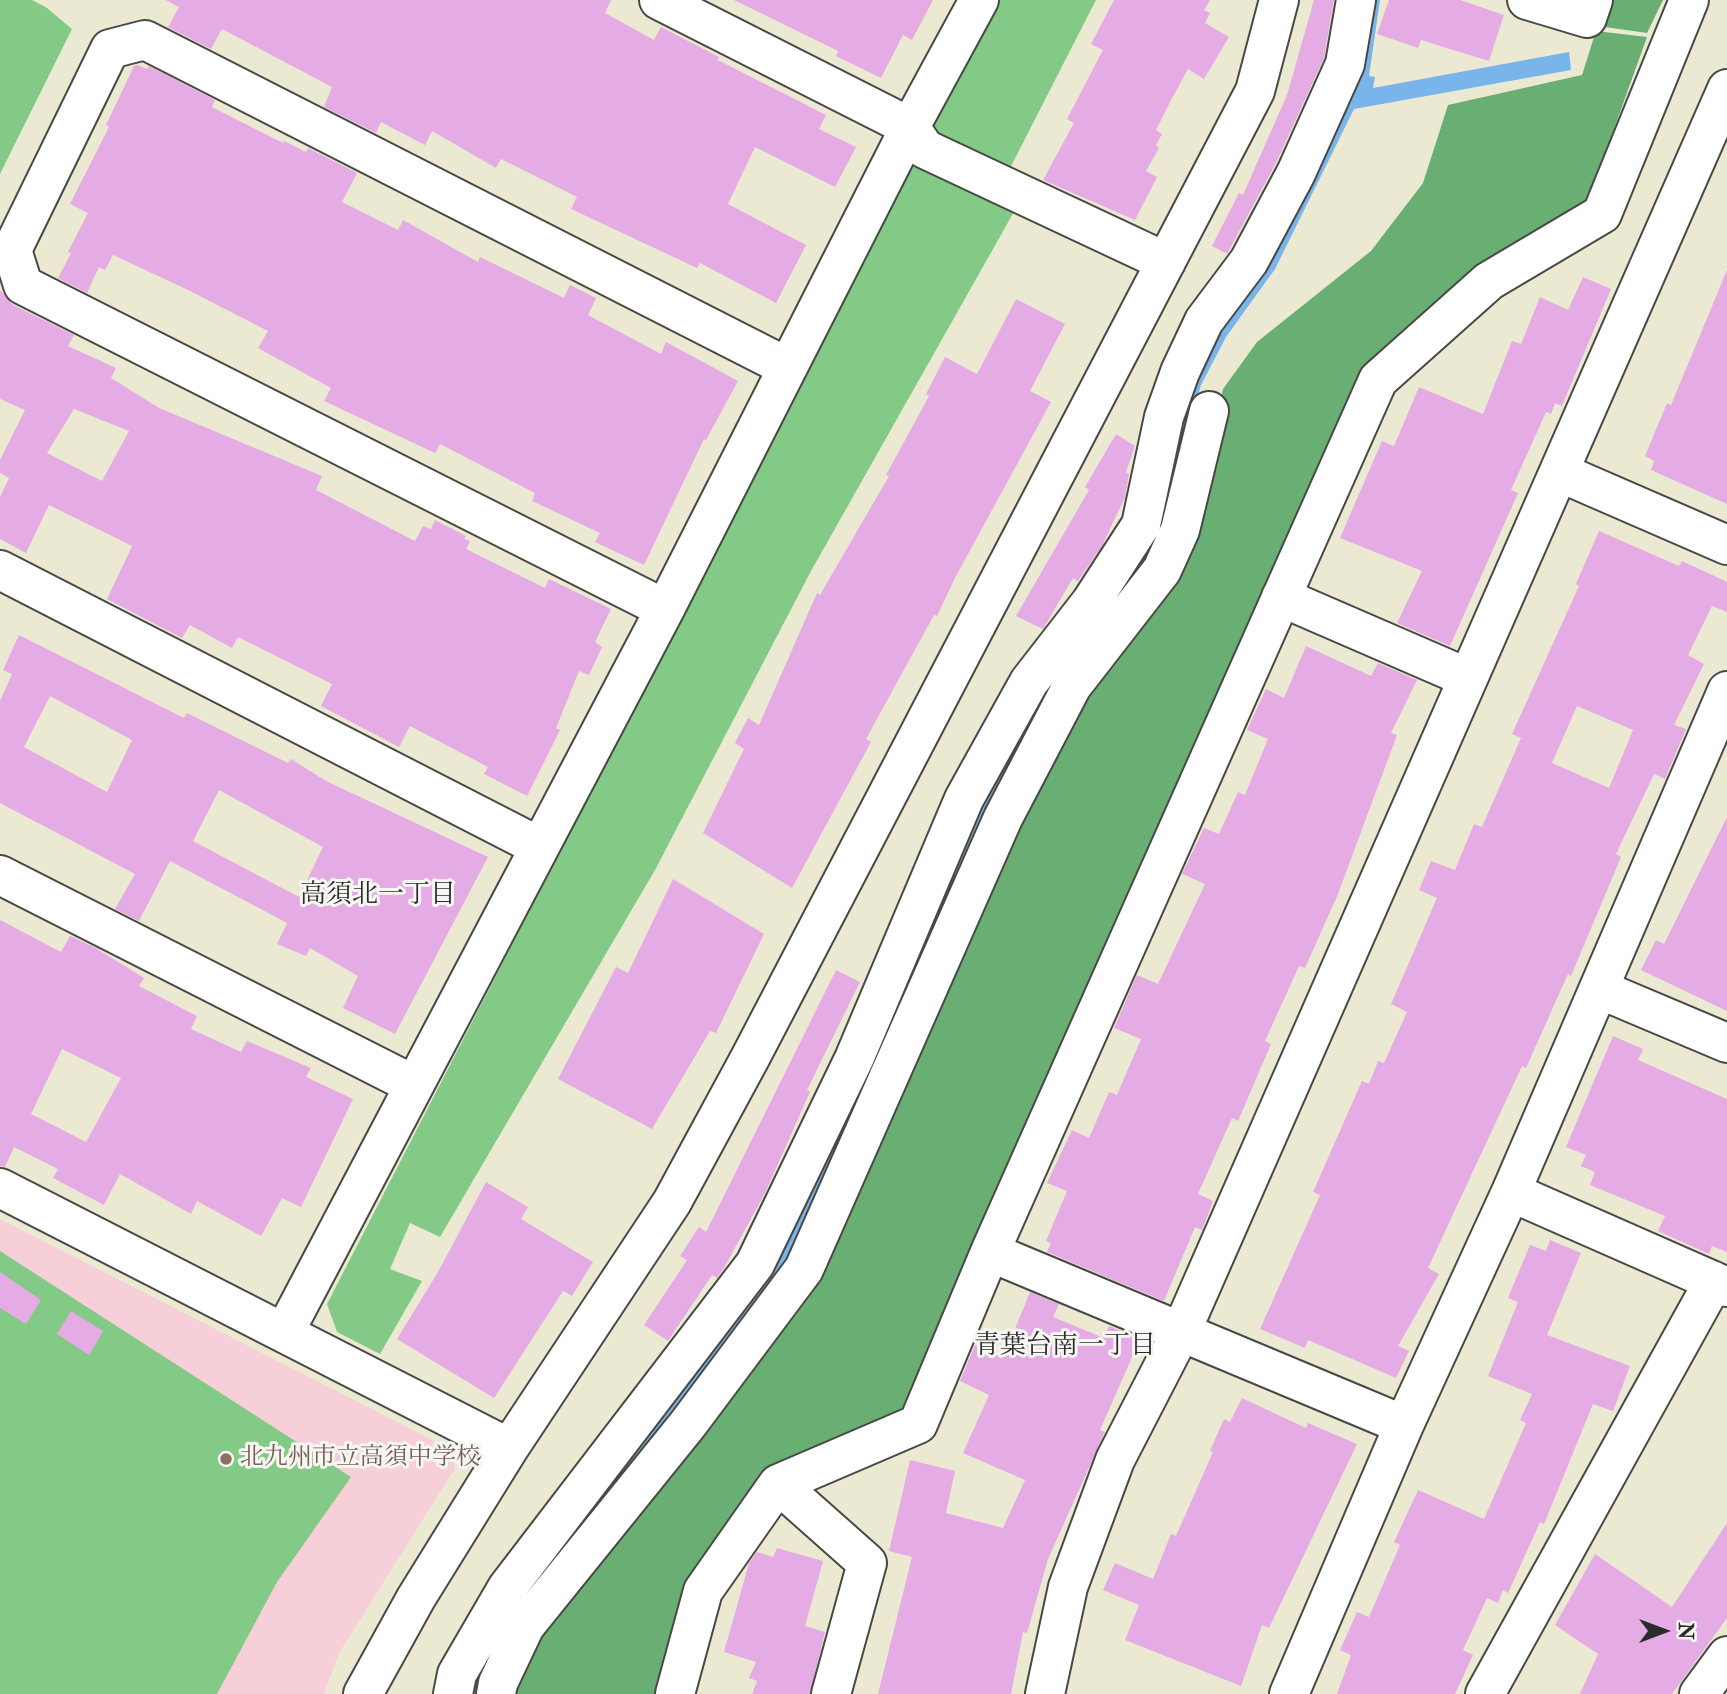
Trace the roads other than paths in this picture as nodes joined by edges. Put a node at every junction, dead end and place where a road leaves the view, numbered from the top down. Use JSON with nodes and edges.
{"nodes":[{"id":1,"x":659,"y":0,"type":"edge"},
{"id":2,"x":979,"y":0,"type":"edge"},
{"id":3,"x":1279,"y":0,"type":"edge"},
{"id":4,"x":1356,"y":0,"type":"edge"},
{"id":5,"x":1527,"y":0,"type":"edge"},
{"id":6,"x":1593,"y":0,"type":"edge"},
{"id":7,"x":1689,"y":0,"type":"edge"},
{"id":8,"x":1727,"y":89,"type":"edge"},
{"id":9,"x":910,"y":127,"type":"junction"},
{"id":10,"x":1166,"y":262,"type":"junction"},
{"id":11,"x":787,"y":367,"type":"junction"},
{"id":12,"x":1209,"y":411,"type":"dead end"},
{"id":13,"x":1559,"y":472,"type":"junction"},
{"id":14,"x":1727,"y":545,"type":"edge"},
{"id":15,"x":0,"y":570,"type":"edge"},
{"id":16,"x":1281,"y":597,"type":"junction"},
{"id":17,"x":665,"y":609,"type":"junction"},
{"id":18,"x":1468,"y":678,"type":"junction"},
{"id":19,"x":1727,"y":691,"type":"edge"},
{"id":20,"x":538,"y":846,"type":"junction"},
{"id":21,"x":0,"y":875,"type":"edge"},
{"id":22,"x":1599,"y":989,"type":"junction"},
{"id":23,"x":1727,"y":1043,"type":"edge"},
{"id":24,"x":414,"y":1085,"type":"junction"},
{"id":25,"x":0,"y":1188,"type":"edge"},
{"id":26,"x":1511,"y":1192,"type":"junction"},
{"id":27,"x":990,"y":1252,"type":"junction"},
{"id":28,"x":1720,"y":1284,"type":"edge"},
{"id":29,"x":1181,"y":1332,"type":"junction"},
{"id":30,"x":284,"y":1333,"type":"junction"},
{"id":31,"x":1404,"y":1425,"type":"junction"},
{"id":32,"x":509,"y":1448,"type":"junction"},
{"id":33,"x":778,"y":1484,"type":"junction"},
{"id":34,"x":1727,"y":1656,"type":"edge"},
{"id":35,"x":363,"y":1694,"type":"edge"},
{"id":36,"x":453,"y":1694,"type":"edge"},
{"id":37,"x":496,"y":1694,"type":"edge"},
{"id":38,"x":675,"y":1694,"type":"edge"},
{"id":39,"x":831,"y":1694,"type":"edge"},
{"id":40,"x":1045,"y":1694,"type":"edge"},
{"id":41,"x":1289,"y":1694,"type":"edge"},
{"id":42,"x":1485,"y":1694,"type":"edge"},
{"id":43,"x":1699,"y":1694,"type":"edge"}],
"edges":[{"from":1,"to":9,"type":"street"},
{"from":2,"to":9,"type":"street"},
{"from":3,"to":10,"type":"street"},
{"from":4,"to":36,"type":"street"},
{"from":5,"to":6,"type":"street"},
{"from":7,"to":16,"type":"street"},
{"from":8,"to":13,"type":"street"},
{"from":9,"to":10,"type":"street"},
{"from":9,"to":11,"type":"street"},
{"from":10,"to":32,"type":"street"},
{"from":11,"to":17,"type":"street"},
{"from":11,"to":17,"type":"street"},
{"from":12,"to":37,"type":"street"},
{"from":13,"to":14,"type":"street"},
{"from":13,"to":18,"type":"street"},
{"from":15,"to":20,"type":"street"},
{"from":16,"to":18,"type":"street"},
{"from":16,"to":27,"type":"street"},
{"from":17,"to":20,"type":"street"},
{"from":18,"to":29,"type":"street"},
{"from":19,"to":22,"type":"street"},
{"from":20,"to":24,"type":"street"},
{"from":21,"to":24,"type":"street"},
{"from":22,"to":23,"type":"street"},
{"from":22,"to":26,"type":"street"},
{"from":24,"to":30,"type":"street"},
{"from":25,"to":30,"type":"street"},
{"from":26,"to":28,"type":"street"},
{"from":26,"to":31,"type":"street"},
{"from":27,"to":29,"type":"street"},
{"from":27,"to":33,"type":"street"},
{"from":28,"to":42,"type":"street"},
{"from":29,"to":31,"type":"street"},
{"from":29,"to":40,"type":"street"},
{"from":30,"to":32,"type":"street"},
{"from":31,"to":41,"type":"street"},
{"from":32,"to":35,"type":"street"},
{"from":33,"to":38,"type":"street"},
{"from":33,"to":39,"type":"street"},
{"from":34,"to":43,"type":"street"}]}
